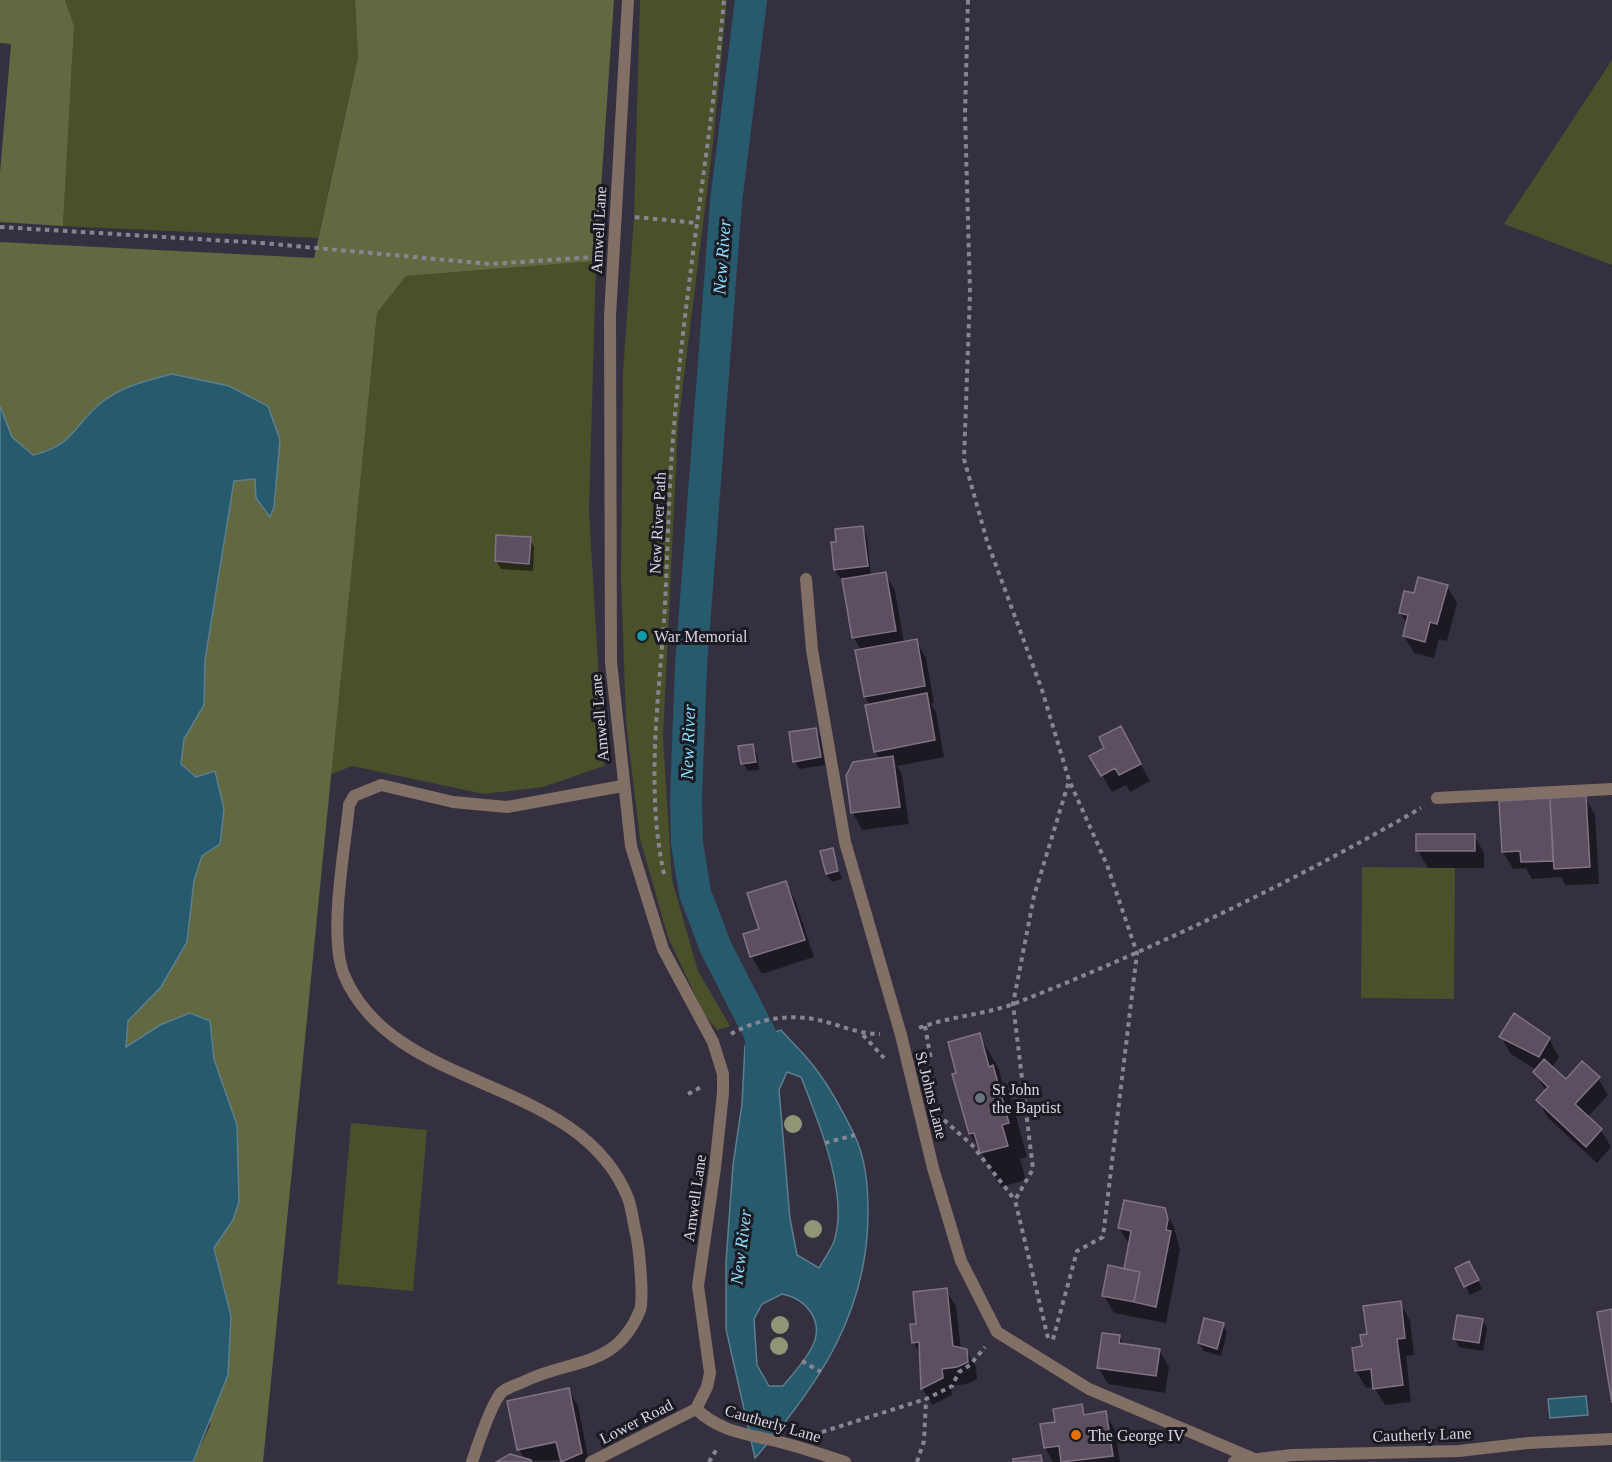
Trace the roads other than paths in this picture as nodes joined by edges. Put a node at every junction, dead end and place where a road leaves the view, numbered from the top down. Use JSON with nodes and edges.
{"nodes":[{"id":1,"x":628,"y":0,"type":"edge"},
{"id":2,"x":806,"y":579,"type":"dead end"},
{"id":3,"x":622,"y":786,"type":"junction"},
{"id":4,"x":1612,"y":789,"type":"edge"},
{"id":5,"x":1437,"y":798,"type":"road end"},
{"id":6,"x":696,"y":1409,"type":"junction"},
{"id":7,"x":1612,"y":1439,"type":"edge"},
{"id":8,"x":1252,"y":1458,"type":"junction"},
{"id":9,"x":472,"y":1462,"type":"edge"},
{"id":10,"x":591,"y":1462,"type":"edge"},
{"id":11,"x":845,"y":1462,"type":"edge"},
{"id":12,"x":1234,"y":1462,"type":"edge"}],
"edges":[{"from":1,"to":3,"type":"street","name":"Amwell Lane"},
{"from":2,"to":8,"type":"street","name":"St Johns Lane"},
{"from":3,"to":6,"type":"street","name":"Amwell Lane"},
{"from":3,"to":9,"type":"street"},
{"from":4,"to":5,"type":"street"},
{"from":6,"to":10,"type":"street","name":"Lower Road"},
{"from":6,"to":11,"type":"street","name":"Cautherly Lane"},
{"from":7,"to":8,"type":"street","name":"Cautherly Lane"},
{"from":8,"to":12,"type":"street","name":"Cautherly Lane"}]}
